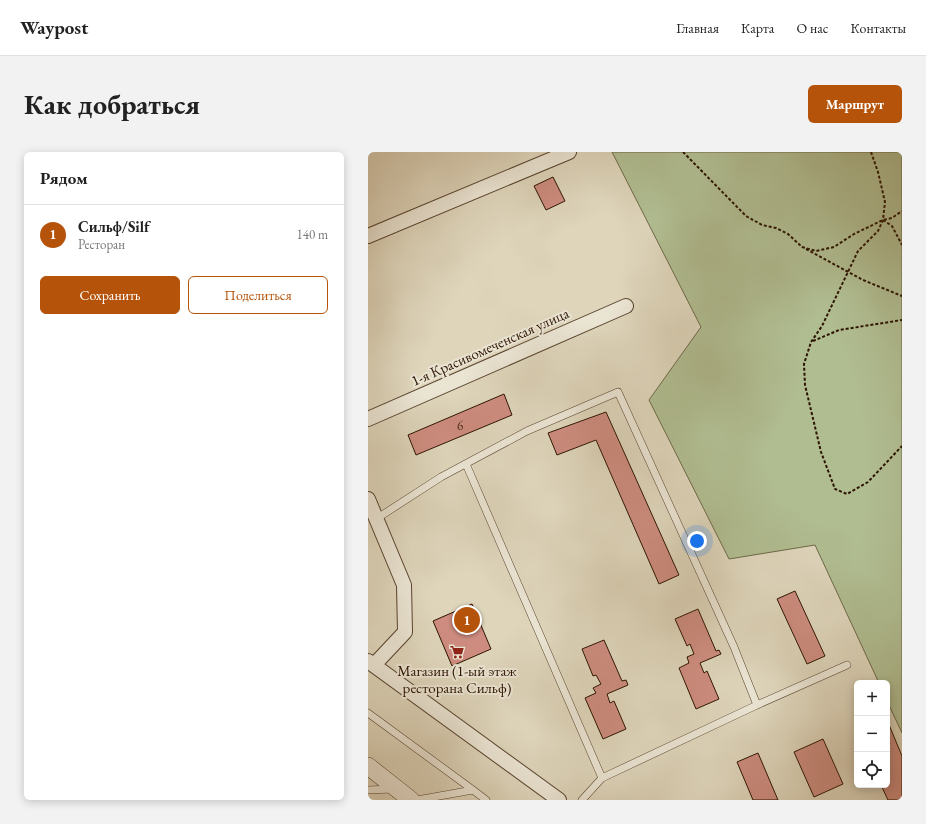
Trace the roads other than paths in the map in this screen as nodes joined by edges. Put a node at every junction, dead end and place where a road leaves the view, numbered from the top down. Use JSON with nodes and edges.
{"nodes":[{"id":1,"x":569,"y":152,"type":"edge"},
{"id":2,"x":368,"y":236,"type":"edge"},
{"id":3,"x":626,"y":306,"type":"dead end"},
{"id":4,"x":368,"y":419,"type":"edge"},
{"id":5,"x":466,"y":464,"type":"junction"},
{"id":6,"x":368,"y":499,"type":"edge"},
{"id":7,"x":376,"y":520,"type":"junction"},
{"id":8,"x":371,"y":663,"type":"edge"},
{"id":9,"x":847,"y":665,"type":"dead end"},
{"id":10,"x":757,"y":705,"type":"junction"},
{"id":11,"x":368,"y":713,"type":"edge"},
{"id":12,"x":368,"y":766,"type":"edge"},
{"id":13,"x":602,"y":778,"type":"junction"},
{"id":14,"x":397,"y":789,"type":"junction"},
{"id":15,"x":368,"y":790,"type":"edge"},
{"id":16,"x":473,"y":790,"type":"junction"},
{"id":17,"x":411,"y":800,"type":"edge"},
{"id":18,"x":417,"y":800,"type":"edge"},
{"id":19,"x":486,"y":800,"type":"edge"},
{"id":20,"x":559,"y":800,"type":"edge"},
{"id":21,"x":582,"y":800,"type":"edge"}],
"edges":[{"from":1,"to":2,"type":"street"},
{"from":3,"to":4,"type":"street","name":"1-я Красивомеченская улица"},
{"from":5,"to":7,"type":"lane"},
{"from":5,"to":10,"type":"lane"},
{"from":5,"to":13,"type":"lane"},
{"from":6,"to":7,"type":"street"},
{"from":7,"to":8,"type":"street"},
{"from":8,"to":20,"type":"street"},
{"from":9,"to":10,"type":"lane"},
{"from":10,"to":13,"type":"lane"},
{"from":11,"to":16,"type":"lane"},
{"from":12,"to":14,"type":"street"},
{"from":13,"to":21,"type":"lane"},
{"from":14,"to":15,"type":"lane"},
{"from":14,"to":17,"type":"street"},
{"from":16,"to":18,"type":"lane"},
{"from":16,"to":19,"type":"lane"}]}
